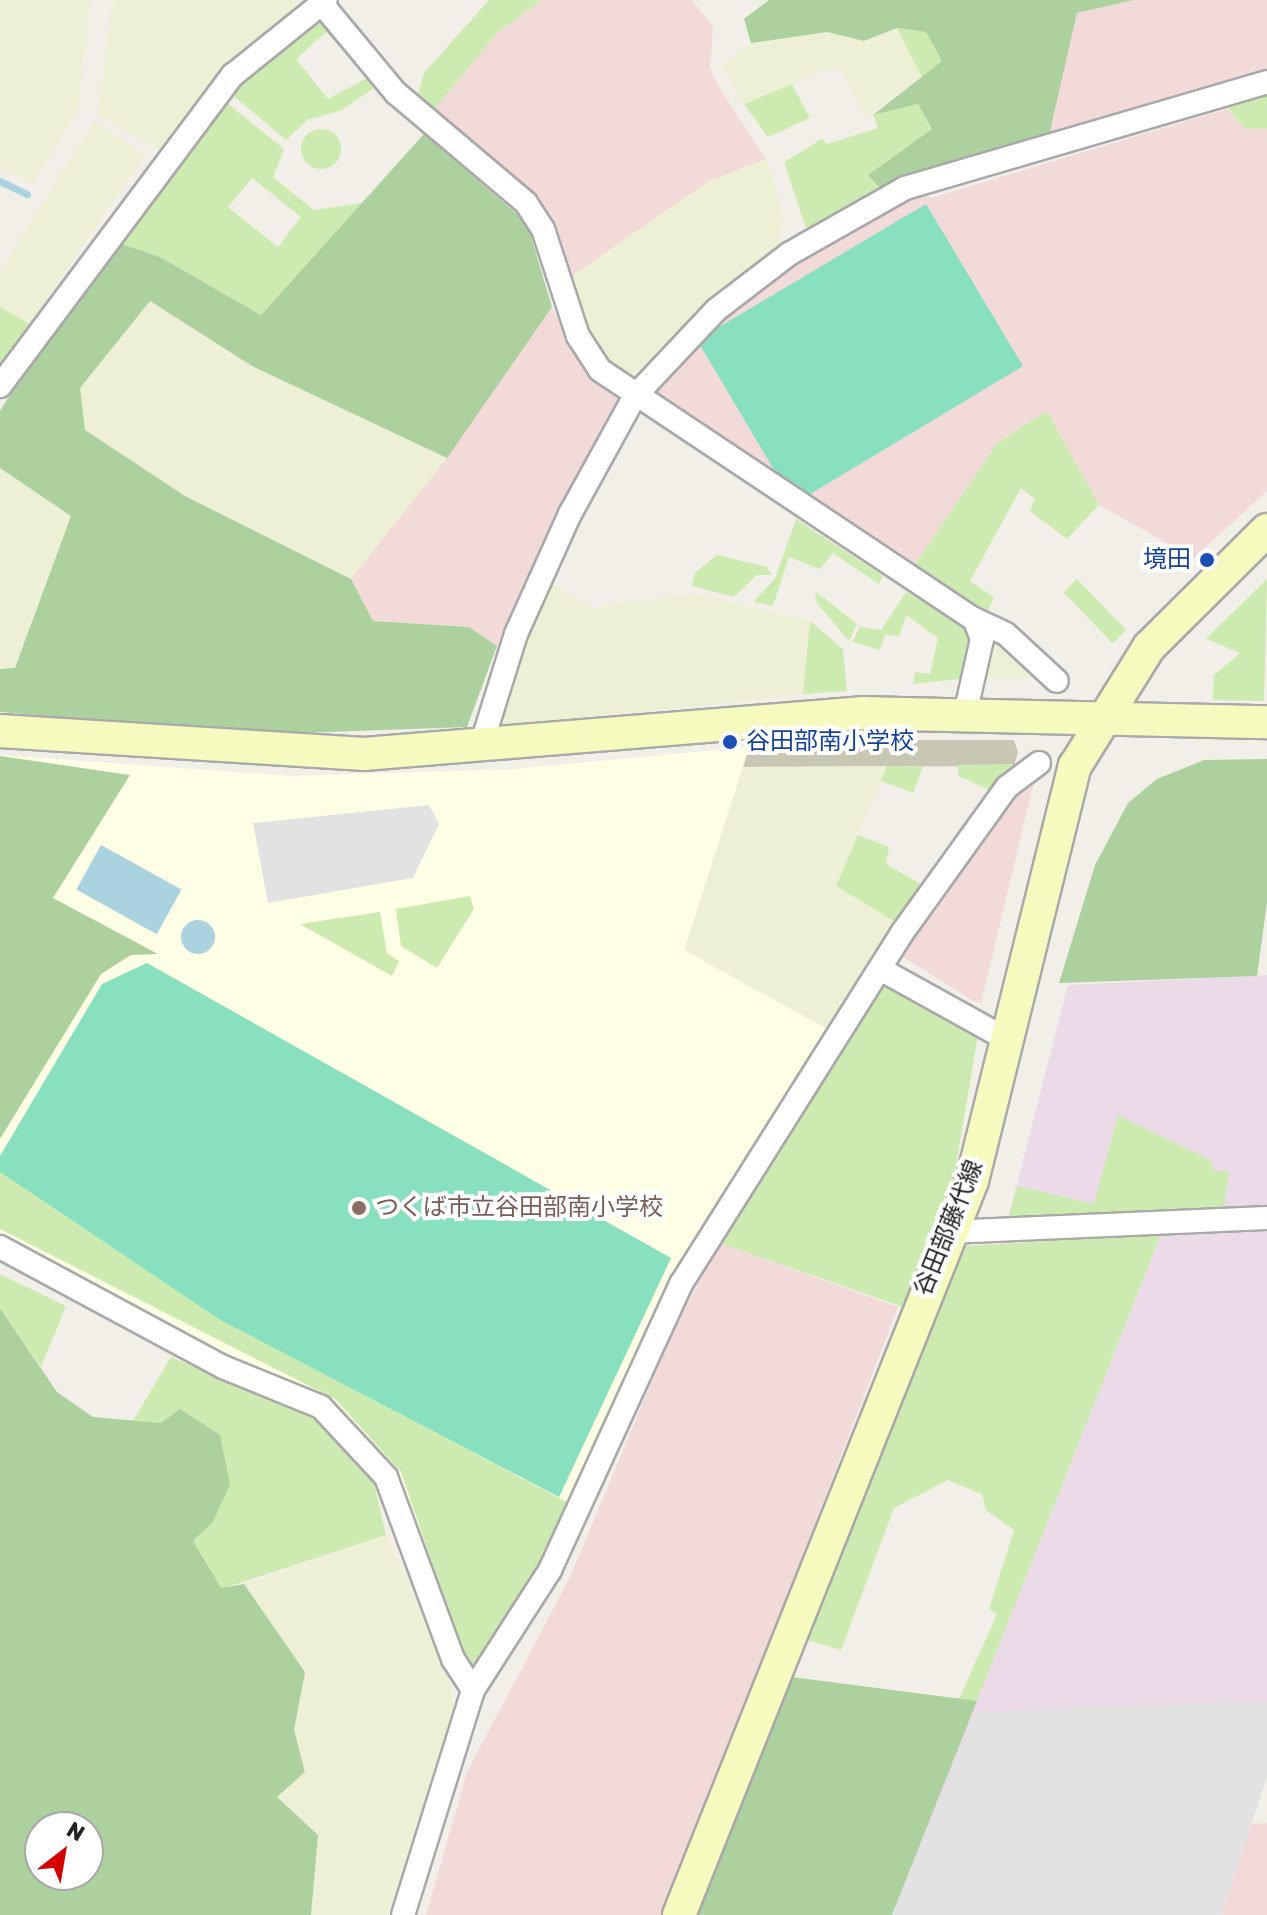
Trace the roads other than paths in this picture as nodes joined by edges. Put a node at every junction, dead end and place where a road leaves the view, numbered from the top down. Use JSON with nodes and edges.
{"nodes":[{"id":1,"x":324,"y":2,"type":"edge"},
{"id":2,"x":1267,"y":82,"type":"edge"},
{"id":3,"x":0,"y":386,"type":"edge"},
{"id":4,"x":635,"y":396,"type":"junction"},
{"id":5,"x":1267,"y":530,"type":"edge"},
{"id":6,"x":974,"y":619,"type":"junction"},
{"id":7,"x":1057,"y":681,"type":"dead end"},
{"id":8,"x":966,"y":710,"type":"junction"},
{"id":9,"x":1097,"y":721,"type":"junction"},
{"id":10,"x":1267,"y":722,"type":"edge"},
{"id":11,"x":0,"y":731,"type":"edge"},
{"id":12,"x":480,"y":749,"type":"junction"},
{"id":13,"x":1039,"y":763,"type":"dead end"},
{"id":14,"x":880,"y":969,"type":"junction"},
{"id":15,"x":1008,"y":1040,"type":"junction"},
{"id":16,"x":1267,"y":1218,"type":"edge"},
{"id":17,"x":948,"y":1232,"type":"junction"},
{"id":18,"x":0,"y":1247,"type":"edge"},
{"id":19,"x":473,"y":1690,"type":"junction"},
{"id":20,"x":403,"y":1915,"type":"edge"},
{"id":21,"x":679,"y":1915,"type":"edge"}],
"edges":[{"from":1,"to":3,"type":"street"},
{"from":1,"to":4,"type":"street"},
{"from":2,"to":4,"type":"street"},
{"from":4,"to":6,"type":"street"},
{"from":4,"to":12,"type":"street"},
{"from":5,"to":9,"type":"main road","name":"谷田部藤代線"},
{"from":6,"to":7,"type":"street"},
{"from":6,"to":8,"type":"street"},
{"from":8,"to":9,"type":"main road"},
{"from":8,"to":12,"type":"main road"},
{"from":9,"to":10,"type":"main road"},
{"from":9,"to":15,"type":"main road","name":"谷田部藤代線"},
{"from":11,"to":12,"type":"main road"},
{"from":13,"to":14,"type":"street"},
{"from":14,"to":15,"type":"street"},
{"from":14,"to":19,"type":"street"},
{"from":15,"to":17,"type":"main road","name":"谷田部藤代線"},
{"from":16,"to":17,"type":"street"},
{"from":17,"to":21,"type":"main road","name":"谷田部藤代線"},
{"from":18,"to":19,"type":"street"},
{"from":19,"to":20,"type":"street"}]}
